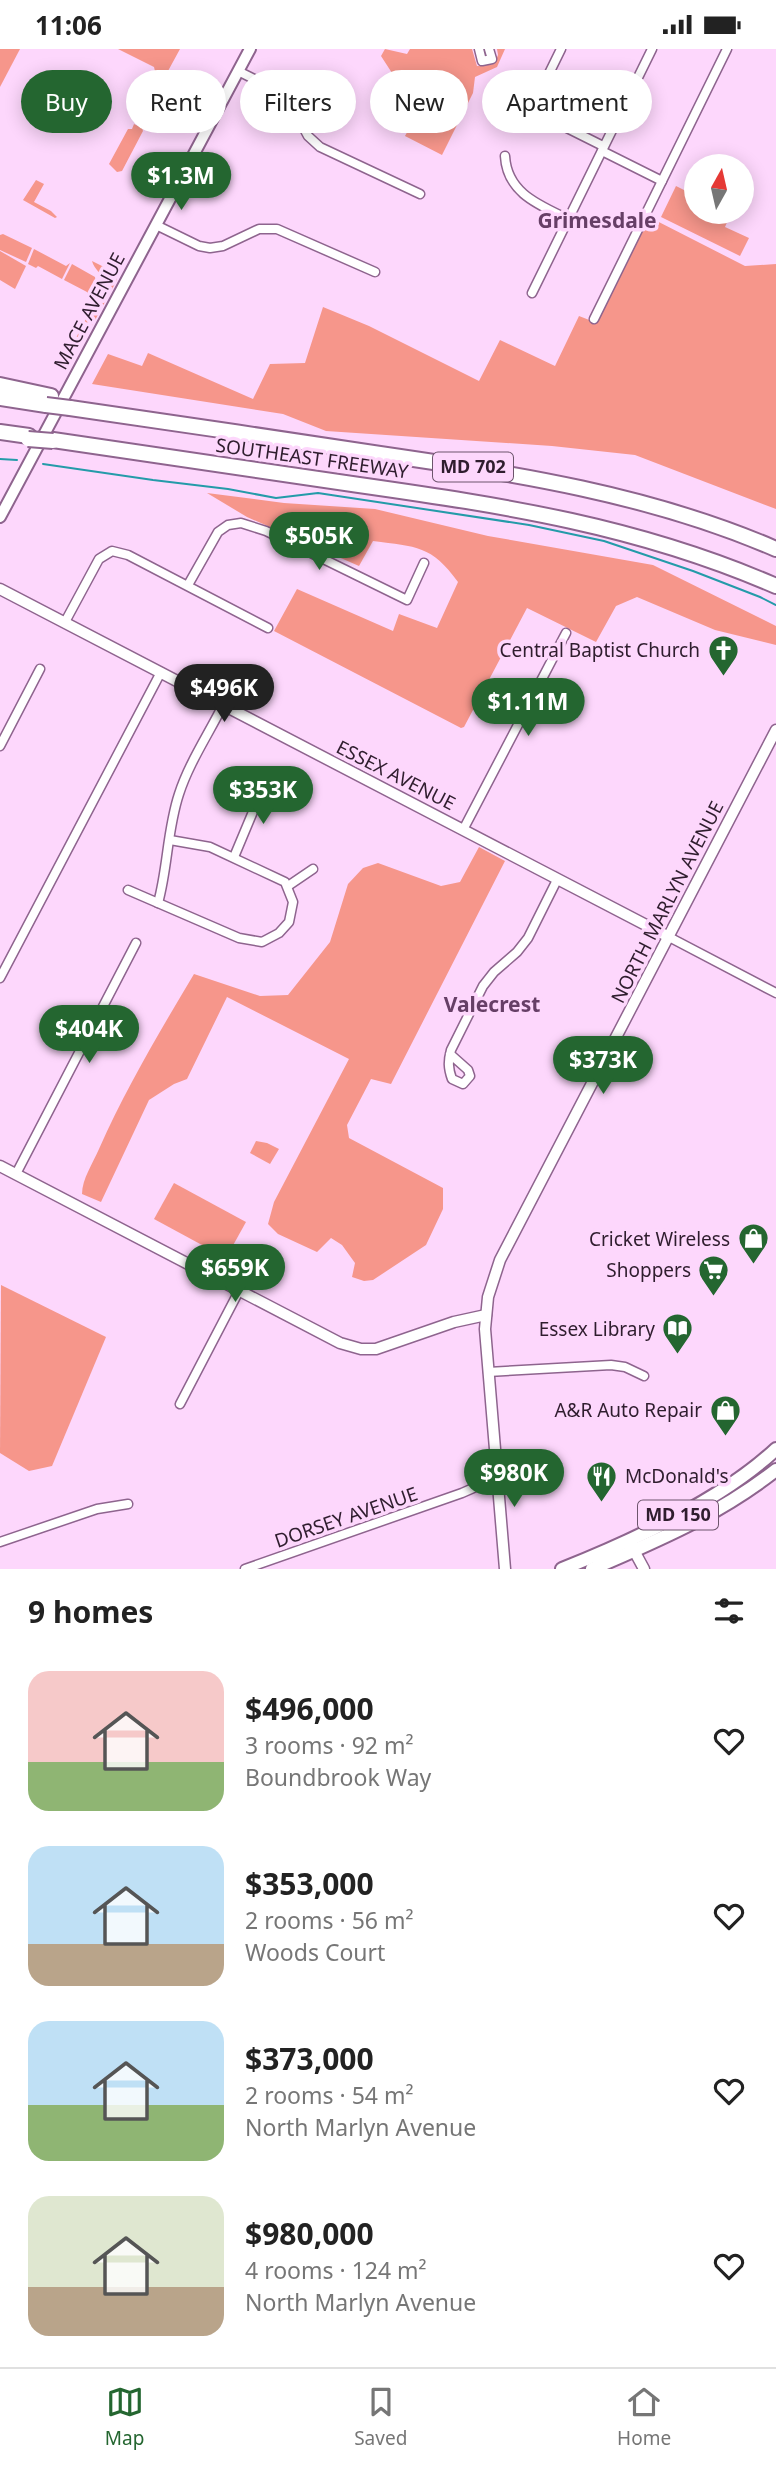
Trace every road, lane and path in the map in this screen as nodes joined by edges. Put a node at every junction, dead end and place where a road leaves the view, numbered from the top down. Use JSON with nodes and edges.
{"nodes":[{"id":1,"x":250,"y":49,"type":"edge"},
{"id":2,"x":479,"y":49,"type":"edge"},
{"id":3,"x":489,"y":49,"type":"edge"},
{"id":4,"x":561,"y":49,"type":"edge"},
{"id":5,"x":652,"y":49,"type":"edge"},
{"id":6,"x":727,"y":49,"type":"edge"},
{"id":7,"x":238,"y":71,"type":"junction"},
{"id":8,"x":603,"y":148,"type":"junction"},
{"id":9,"x":505,"y":156,"type":"dead end"},
{"id":10,"x":662,"y":181,"type":"junction"},
{"id":11,"x":420,"y":194,"type":"dead end"},
{"id":12,"x":568,"y":219,"type":"junction"},
{"id":13,"x":156,"y":225,"type":"junction"},
{"id":14,"x":375,"y":272,"type":"dead end"},
{"id":15,"x":532,"y":293,"type":"dead end"},
{"id":16,"x":594,"y":319,"type":"dead end"},
{"id":17,"x":0,"y":385,"type":"edge"},
{"id":18,"x":0,"y":398,"type":"edge"},
{"id":19,"x":48,"y":400,"type":"junction"},
{"id":20,"x":0,"y":434,"type":"edge"},
{"id":21,"x":0,"y":517,"type":"edge"},
{"id":22,"x":776,"y":549,"type":"edge"},
{"id":23,"x":424,"y":563,"type":"dead end"},
{"id":24,"x":188,"y":585,"type":"junction"},
{"id":25,"x":776,"y":586,"type":"edge"},
{"id":26,"x":0,"y":589,"type":"edge"},
{"id":27,"x":65,"y":622,"type":"junction"},
{"id":28,"x":268,"y":628,"type":"dead end"},
{"id":29,"x":566,"y":633,"type":"dead end"},
{"id":30,"x":40,"y":669,"type":"dead end"},
{"id":31,"x":161,"y":672,"type":"junction"},
{"id":32,"x":223,"y":705,"type":"junction"},
{"id":33,"x":776,"y":731,"type":"edge"},
{"id":34,"x":0,"y":746,"type":"edge"},
{"id":35,"x":265,"y":783,"type":"dead end"},
{"id":36,"x":463,"y":830,"type":"junction"},
{"id":37,"x":170,"y":840,"type":"junction"},
{"id":38,"x":234,"y":857,"type":"junction"},
{"id":39,"x":313,"y":869,"type":"dead end"},
{"id":40,"x":557,"y":880,"type":"junction"},
{"id":41,"x":288,"y":886,"type":"junction"},
{"id":42,"x":128,"y":890,"type":"dead end"},
{"id":43,"x":158,"y":903,"type":"junction"},
{"id":44,"x":669,"y":937,"type":"junction"},
{"id":45,"x":136,"y":943,"type":"dead end"},
{"id":46,"x":0,"y":978,"type":"edge"},
{"id":47,"x":776,"y":993,"type":"edge"},
{"id":48,"x":450,"y":1054,"type":"dead end"},
{"id":49,"x":0,"y":1166,"type":"edge"},
{"id":50,"x":16,"y":1174,"type":"junction"},
{"id":51,"x":240,"y":1289,"type":"junction"},
{"id":52,"x":486,"y":1315,"type":"junction"},
{"id":53,"x":488,"y":1373,"type":"junction"},
{"id":54,"x":644,"y":1376,"type":"dead end"},
{"id":55,"x":180,"y":1404,"type":"dead end"},
{"id":56,"x":776,"y":1449,"type":"edge"},
{"id":57,"x":776,"y":1470,"type":"edge"},
{"id":58,"x":496,"y":1478,"type":"junction"},
{"id":59,"x":128,"y":1504,"type":"dead end"},
{"id":60,"x":0,"y":1542,"type":"edge"},
{"id":61,"x":632,"y":1546,"type":"junction"},
{"id":62,"x":245,"y":1569,"type":"edge"},
{"id":63,"x":505,"y":1569,"type":"edge"},
{"id":64,"x":562,"y":1569,"type":"edge"},
{"id":65,"x":592,"y":1569,"type":"edge"},
{"id":66,"x":644,"y":1569,"type":"edge"}],
"edges":[{"from":1,"to":7,"type":"main road","name":"MACE AVENUE"},
{"from":2,"to":3,"type":"street"},
{"from":4,"to":8,"type":"street"},
{"from":5,"to":8,"type":"street"},
{"from":6,"to":10,"type":"street"},
{"from":7,"to":11,"type":"street"},
{"from":7,"to":13,"type":"main road","name":"MACE AVENUE"},
{"from":8,"to":10,"type":"street"},
{"from":8,"to":12,"type":"street"},
{"from":9,"to":12,"type":"street"},
{"from":10,"to":16,"type":"street"},
{"from":12,"to":15,"type":"street"},
{"from":13,"to":14,"type":"street"},
{"from":13,"to":21,"type":"main road","name":"MACE AVENUE"},
{"from":17,"to":19,"type":"highway"},
{"from":18,"to":19,"type":"highway"},
{"from":19,"to":22,"type":"highway","name":"SOUTHEAST FREEWAY","number":"MD 702"},
{"from":20,"to":25,"type":"highway","name":"SOUTHEAST FREEWAY","number":"MD 702","bridge":true},
{"from":23,"to":24,"type":"street"},
{"from":24,"to":27,"type":"street"},
{"from":24,"to":28,"type":"street"},
{"from":26,"to":27,"type":"street","name":"ESSEX AVENUE"},
{"from":27,"to":31,"type":"street","name":"ESSEX AVENUE"},
{"from":29,"to":36,"type":"street"},
{"from":30,"to":34,"type":"street"},
{"from":31,"to":32,"type":"street","name":"ESSEX AVENUE"},
{"from":31,"to":46,"type":"street"},
{"from":32,"to":36,"type":"street","name":"ESSEX AVENUE"},
{"from":32,"to":37,"type":"street"},
{"from":33,"to":44,"type":"street","name":"NORTH MARLYN AVENUE"},
{"from":35,"to":38,"type":"street"},
{"from":36,"to":40,"type":"street","name":"ESSEX AVENUE"},
{"from":37,"to":38,"type":"street"},
{"from":37,"to":43,"type":"street"},
{"from":38,"to":41,"type":"street"},
{"from":39,"to":41,"type":"street"},
{"from":40,"to":44,"type":"street","name":"ESSEX AVENUE"},
{"from":40,"to":48,"type":"street"},
{"from":41,"to":43,"type":"street"},
{"from":42,"to":43,"type":"street"},
{"from":44,"to":47,"type":"street","name":"ESSEX AVENUE"},
{"from":44,"to":52,"type":"street","name":"NORTH MARLYN AVENUE"},
{"from":45,"to":50,"type":"street"},
{"from":49,"to":50,"type":"street"},
{"from":50,"to":51,"type":"street"},
{"from":51,"to":52,"type":"street"},
{"from":51,"to":55,"type":"street"},
{"from":52,"to":53,"type":"street","name":"NORTH MARLYN AVENUE"},
{"from":53,"to":54,"type":"street"},
{"from":53,"to":58,"type":"street","name":"NORTH MARLYN AVENUE"},
{"from":56,"to":61,"type":"main road","number":"MD 150"},
{"from":57,"to":61,"type":"main road","number":"MD 150"},
{"from":58,"to":62,"type":"street","name":"DORSEY AVENUE"},
{"from":58,"to":63,"type":"street","name":"NORTH MARLYN AVENUE"},
{"from":59,"to":60,"type":"street"},
{"from":61,"to":64,"type":"main road","number":"MD 150"},
{"from":61,"to":65,"type":"main road","number":"MD 150"},
{"from":61,"to":66,"type":"street"}]}
